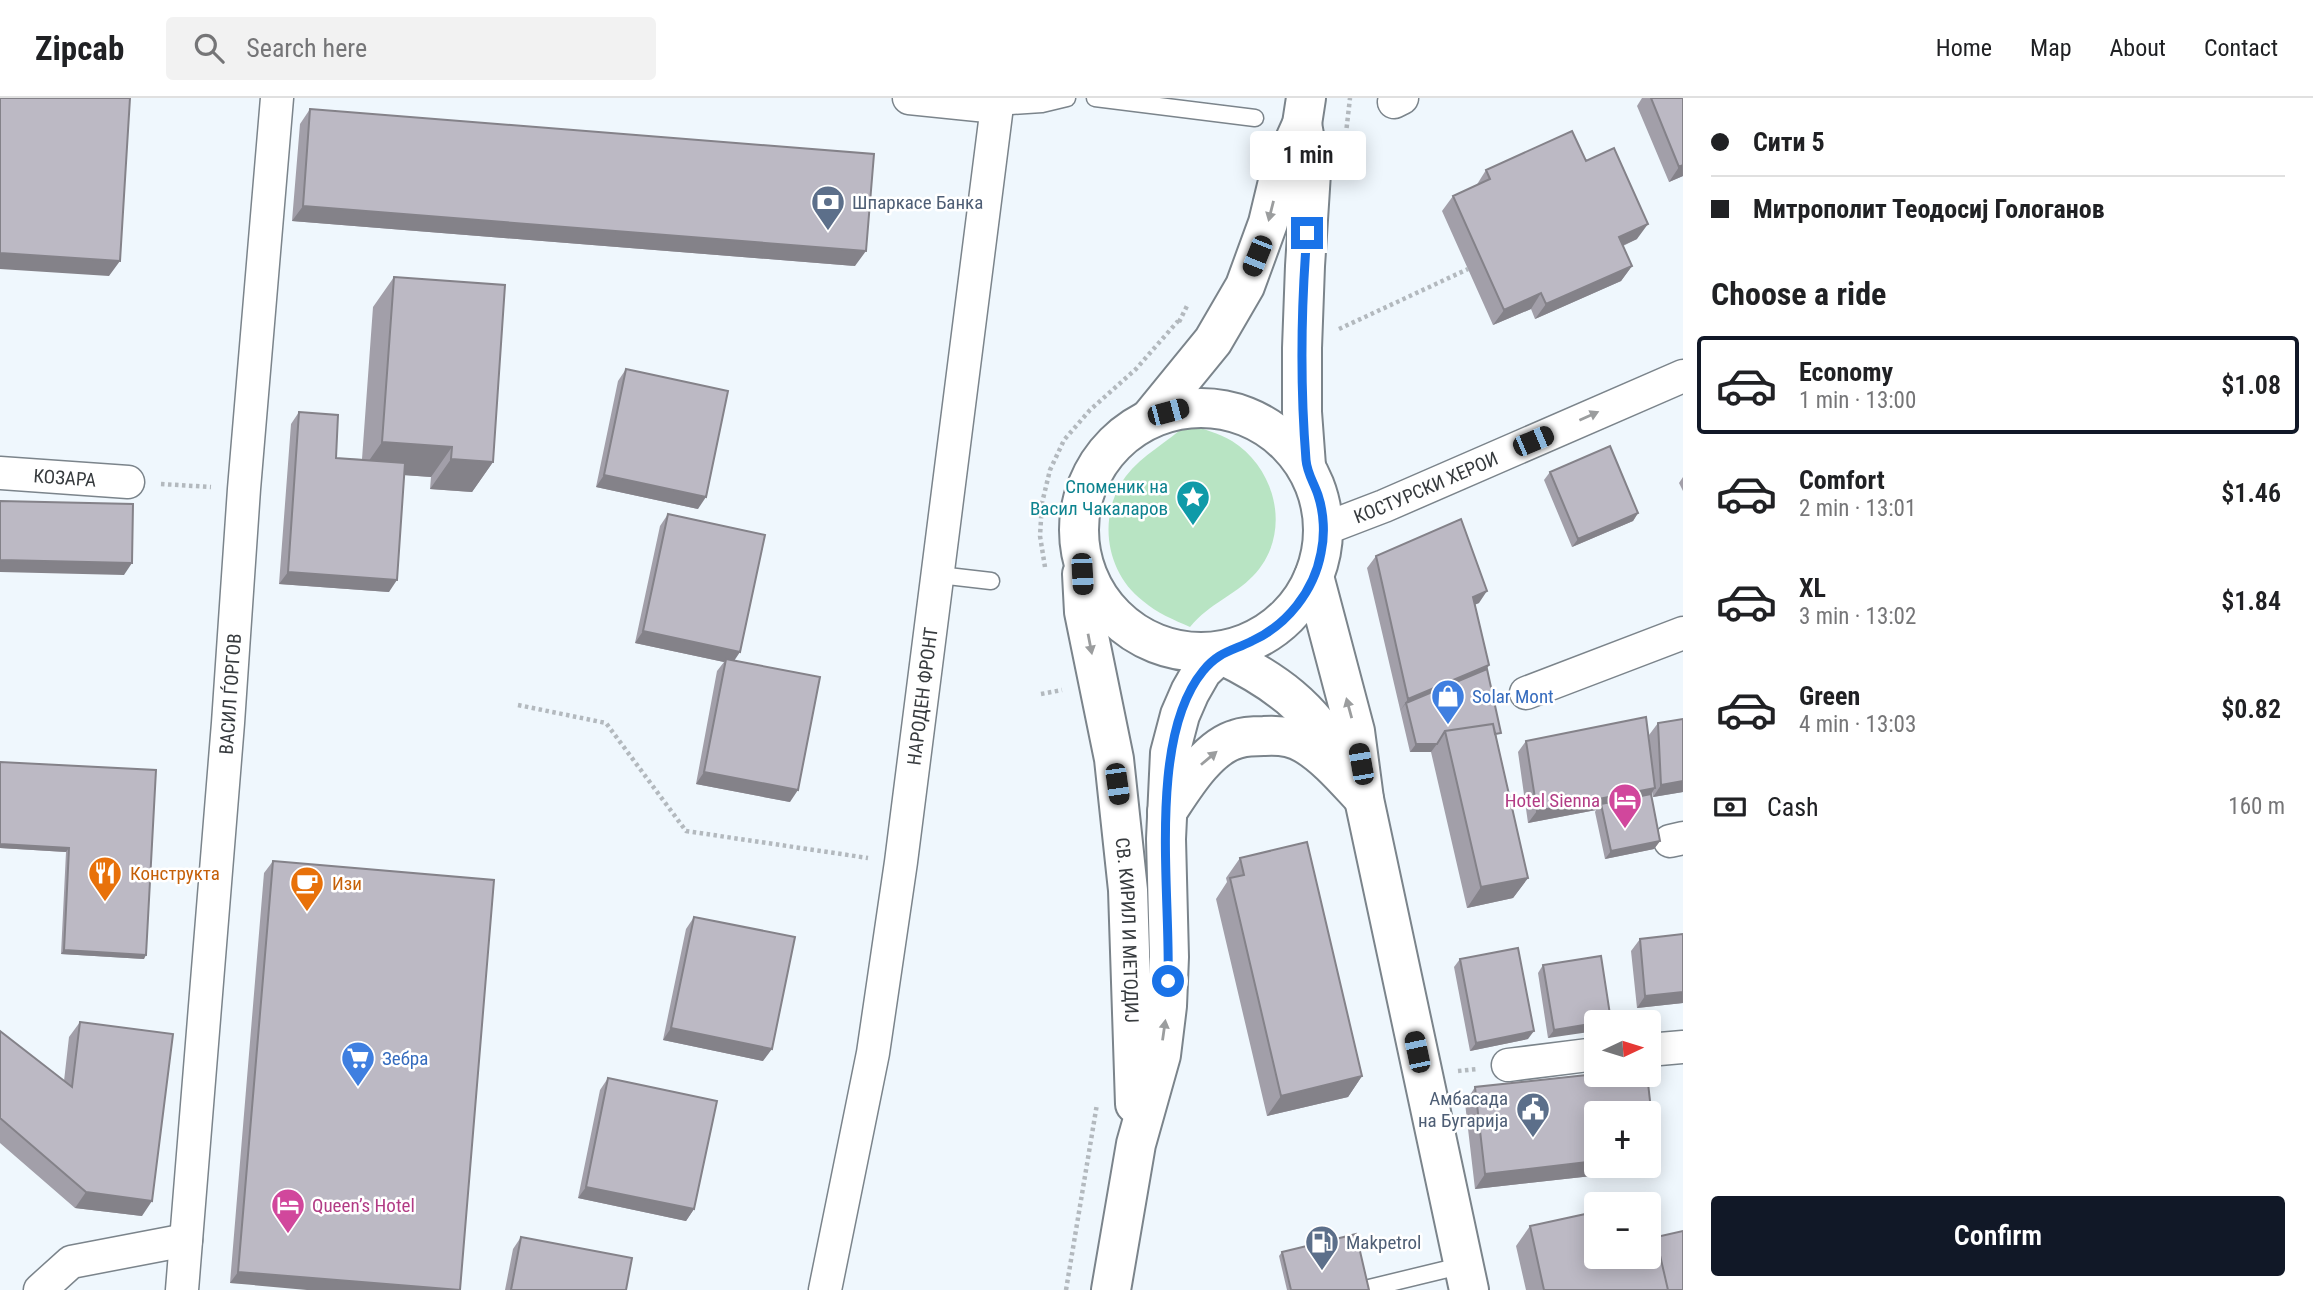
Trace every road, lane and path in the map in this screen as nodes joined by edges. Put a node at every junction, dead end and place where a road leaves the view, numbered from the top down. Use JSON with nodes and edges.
{"nodes":[{"id":1,"x":277,"y":98,"type":"edge"},
{"id":2,"x":909,"y":98,"type":"edge"},
{"id":3,"x":1067,"y":98,"type":"edge"},
{"id":4,"x":1095,"y":98,"type":"edge"},
{"id":5,"x":998,"y":103,"type":"edge"},
{"id":6,"x":1304,"y":111,"type":"edge"},
{"id":7,"x":1255,"y":118,"type":"dead end"},
{"id":8,"x":1468,"y":269,"type":"dead end"},
{"id":9,"x":1190,"y":302,"type":"dead end"},
{"id":10,"x":1178,"y":321,"type":"junction"},
{"id":11,"x":1342,"y":328,"type":"dead end"},
{"id":12,"x":1213,"y":341,"type":"junction"},
{"id":13,"x":1683,"y":376,"type":"edge"},
{"id":14,"x":1151,"y":416,"type":"junction"},
{"id":15,"x":1306,"y":466,"type":"junction"},
{"id":16,"x":0,"y":473,"type":"edge"},
{"id":17,"x":128,"y":482,"type":"joint"},
{"id":18,"x":244,"y":489,"type":"junction"},
{"id":19,"x":1324,"y":529,"type":"junction"},
{"id":20,"x":1081,"y":554,"type":"junction"},
{"id":21,"x":1046,"y":571,"type":"dead end"},
{"id":22,"x":939,"y":575,"type":"junction"},
{"id":23,"x":1314,"y":576,"type":"junction"},
{"id":24,"x":991,"y":581,"type":"dead end"},
{"id":25,"x":1683,"y":633,"type":"edge"},
{"id":26,"x":1220,"y":654,"type":"junction"},
{"id":27,"x":1065,"y":690,"type":"dead end"},
{"id":28,"x":1526,"y":693,"type":"dead end"},
{"id":29,"x":1041,"y":694,"type":"dead end"},
{"id":30,"x":517,"y":705,"type":"dead end"},
{"id":31,"x":1364,"y":799,"type":"junction"},
{"id":32,"x":1167,"y":812,"type":"junction"},
{"id":33,"x":901,"y":862,"type":"junction"},
{"id":34,"x":1683,"y":1048,"type":"edge"},
{"id":35,"x":1661,"y":1049,"type":"edge"},
{"id":36,"x":1584,"y":1056,"type":"edge"},
{"id":37,"x":1508,"y":1065,"type":"joint"},
{"id":38,"x":1422,"y":1076,"type":"junction"},
{"id":39,"x":1136,"y":1144,"type":"junction"},
{"id":40,"x":186,"y":1240,"type":"junction"},
{"id":41,"x":1467,"y":1278,"type":"edge"},
{"id":42,"x":1386,"y":1287,"type":"edge"},
{"id":43,"x":1365,"y":1289,"type":"edge"},
{"id":44,"x":40,"y":1290,"type":"edge"},
{"id":45,"x":183,"y":1290,"type":"edge"},
{"id":46,"x":825,"y":1290,"type":"edge"},
{"id":47,"x":1111,"y":1290,"type":"edge"}],
"edges":[{"from":1,"to":18,"type":"street","name":"ВАСИЛ ЃОРГОВ"},
{"from":2,"to":5,"type":"street"},
{"from":3,"to":5,"type":"lane"},
{"from":4,"to":7,"type":"lane"},
{"from":5,"to":22,"type":"street","name":"НАРОДЕН ФРОНТ"},
{"from":6,"to":12,"type":"street","one_way":true},
{"from":6,"to":15,"type":"street"},
{"from":8,"to":11,"type":"path"},
{"from":9,"to":10,"type":"path"},
{"from":10,"to":12,"type":"path"},
{"from":10,"to":21,"type":"path"},
{"from":12,"to":14,"type":"street"},
{"from":19,"to":13,"type":"street","name":"КОСТУРСКИ ХЕРОИ","one_way":true},
{"from":14,"to":15,"type":"street"},
{"from":14,"to":20,"type":"street"},
{"from":15,"to":19,"type":"street"},
{"from":16,"to":17,"type":"street","name":"КОЗАРА"},
{"from":17,"to":18,"type":"path"},
{"from":18,"to":40,"type":"street","name":"ВАСИЛ ЃОРГОВ"},
{"from":19,"to":23,"type":"street"},
{"from":20,"to":26,"type":"street"},
{"from":20,"to":39,"type":"street","name":"СВ. КИРИЛ И МЕТОДИЈ","one_way":true},
{"from":22,"to":24,"type":"lane"},
{"from":22,"to":33,"type":"street","name":"НАРОДЕН ФРОНТ"},
{"from":23,"to":26,"type":"street"},
{"from":31,"to":23,"type":"street","one_way":true},
{"from":25,"to":28,"type":"street"},
{"from":26,"to":31,"type":"street"},
{"from":26,"to":32,"type":"street","name":"СВ. КИРИЛ И МЕТОДИЈ"},
{"from":27,"to":29,"type":"path"},
{"from":30,"to":33,"type":"path"},
{"from":32,"to":31,"type":"street","one_way":true},
{"from":31,"to":38,"type":"street"},
{"from":39,"to":32,"type":"street","name":"СВ. КИРИЛ И МЕТОДИЈ","one_way":true},
{"from":33,"to":46,"type":"street","name":"НАРОДЕН ФРОНТ"},
{"from":34,"to":35,"type":"street"},
{"from":36,"to":37,"type":"street"},
{"from":37,"to":38,"type":"path"},
{"from":38,"to":41,"type":"street"},
{"from":39,"to":47,"type":"street","name":"СВ. КИРИЛ И МЕТОДИЈ"},
{"from":40,"to":44,"type":"street"},
{"from":40,"to":45,"type":"street","name":"ВАСИЛ ЃОРГОВ"},
{"from":41,"to":42,"type":"lane"},
{"from":42,"to":43,"type":"lane"}]}
